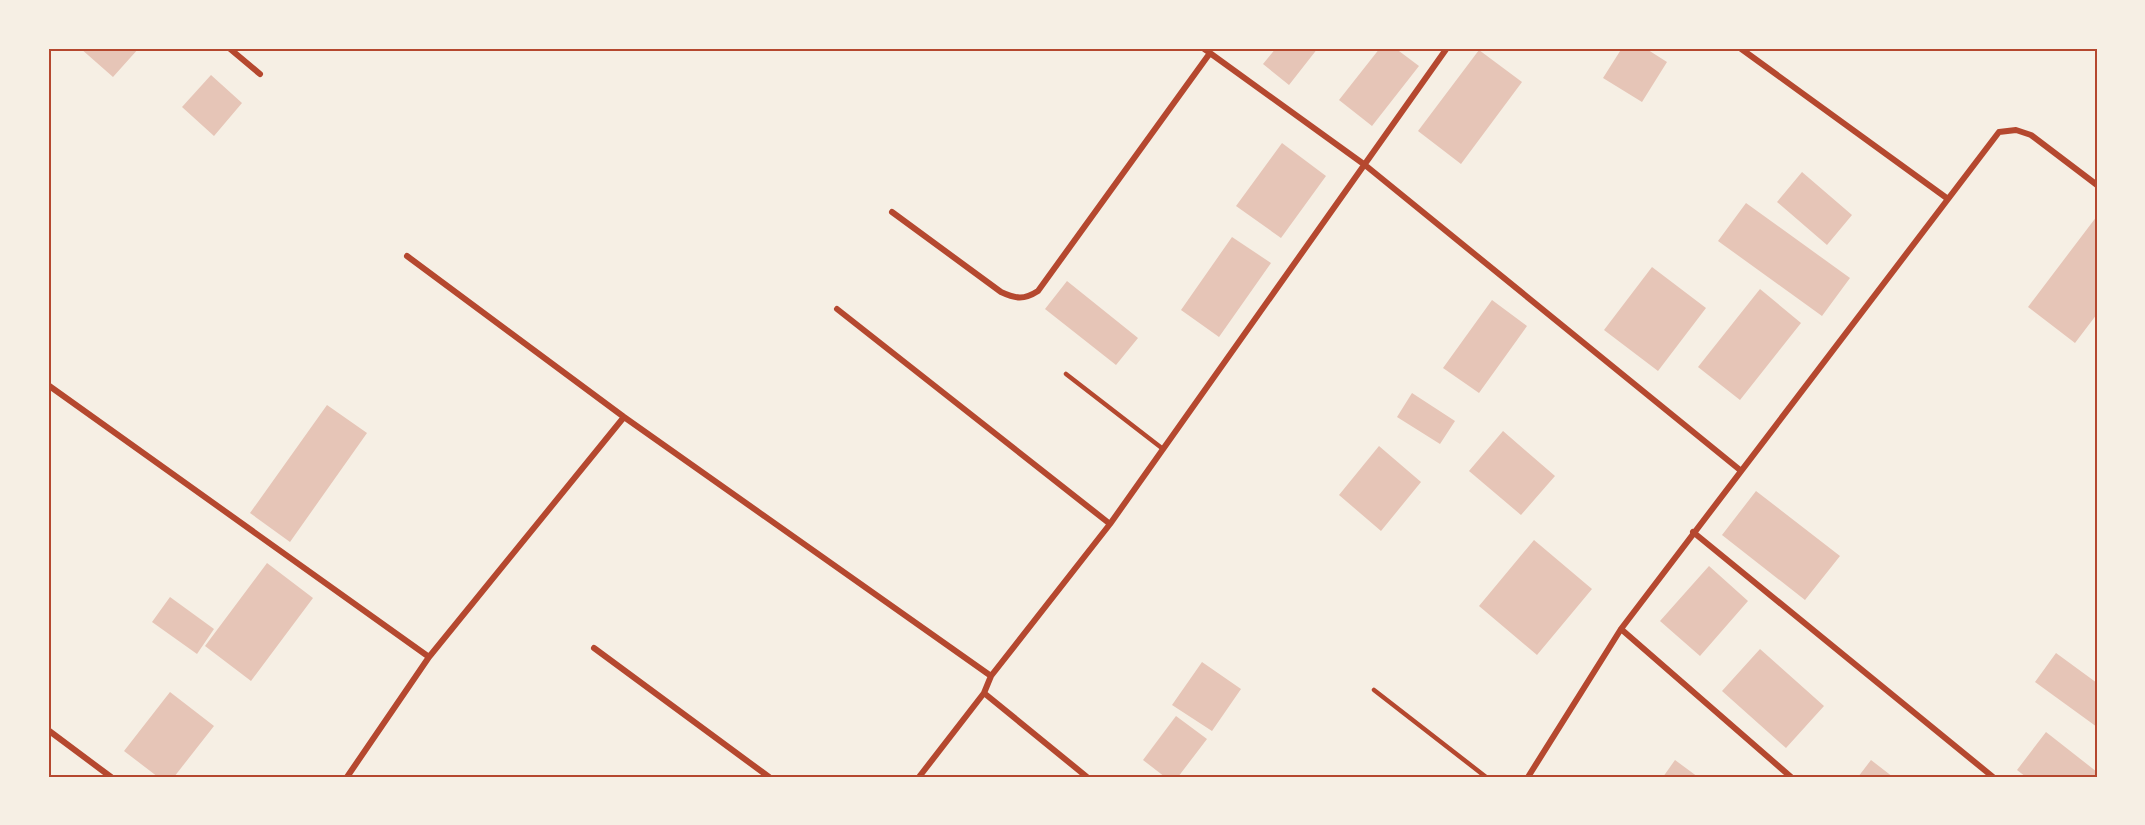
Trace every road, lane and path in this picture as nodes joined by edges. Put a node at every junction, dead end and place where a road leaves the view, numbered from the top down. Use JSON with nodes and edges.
{"nodes":[{"id":1,"x":229,"y":48,"type":"edge"},
{"id":2,"x":1203,"y":48,"type":"edge"},
{"id":3,"x":1447,"y":48,"type":"edge"},
{"id":4,"x":1740,"y":48,"type":"edge"},
{"id":5,"x":1210,"y":53,"type":"junction"},
{"id":6,"x":261,"y":74,"type":"dead end"},
{"id":7,"x":1365,"y":165,"type":"junction"},
{"id":8,"x":2097,"y":185,"type":"edge"},
{"id":9,"x":1948,"y":199,"type":"junction"},
{"id":10,"x":892,"y":212,"type":"dead end"},
{"id":11,"x":407,"y":256,"type":"dead end"},
{"id":12,"x":837,"y":309,"type":"dead end"},
{"id":13,"x":1066,"y":374,"type":"dead end"},
{"id":14,"x":48,"y":385,"type":"edge"},
{"id":15,"x":624,"y":417,"type":"junction"},
{"id":16,"x":1163,"y":449,"type":"junction"},
{"id":17,"x":1740,"y":470,"type":"junction"},
{"id":18,"x":1110,"y":524,"type":"junction"},
{"id":19,"x":1693,"y":532,"type":"junction"},
{"id":20,"x":1621,"y":629,"type":"junction"},
{"id":21,"x":594,"y":648,"type":"dead end"},
{"id":22,"x":429,"y":657,"type":"junction"},
{"id":23,"x":991,"y":676,"type":"junction"},
{"id":24,"x":1374,"y":690,"type":"dead end"},
{"id":25,"x":984,"y":693,"type":"junction"},
{"id":26,"x":48,"y":730,"type":"edge"},
{"id":27,"x":111,"y":777,"type":"edge"},
{"id":28,"x":347,"y":777,"type":"edge"},
{"id":29,"x":769,"y":777,"type":"edge"},
{"id":30,"x":919,"y":777,"type":"edge"},
{"id":31,"x":1087,"y":777,"type":"edge"},
{"id":32,"x":1486,"y":777,"type":"edge"},
{"id":33,"x":1527,"y":777,"type":"edge"},
{"id":34,"x":1791,"y":777,"type":"edge"},
{"id":35,"x":1993,"y":777,"type":"edge"}],
"edges":[{"from":1,"to":6,"type":"street"},
{"from":2,"to":5,"type":"street"},
{"from":3,"to":7,"type":"street"},
{"from":4,"to":9,"type":"street"},
{"from":5,"to":7,"type":"street"},
{"from":5,"to":10,"type":"street"},
{"from":7,"to":16,"type":"street"},
{"from":7,"to":17,"type":"street"},
{"from":8,"to":9,"type":"street"},
{"from":9,"to":17,"type":"street"},
{"from":11,"to":15,"type":"street"},
{"from":12,"to":18,"type":"street"},
{"from":13,"to":16,"type":"lane"},
{"from":14,"to":22,"type":"street"},
{"from":15,"to":22,"type":"street"},
{"from":15,"to":23,"type":"street"},
{"from":16,"to":18,"type":"street"},
{"from":17,"to":19,"type":"street"},
{"from":18,"to":23,"type":"street"},
{"from":19,"to":20,"type":"street"},
{"from":19,"to":35,"type":"street"},
{"from":20,"to":33,"type":"street"},
{"from":20,"to":34,"type":"street"},
{"from":21,"to":29,"type":"street"},
{"from":22,"to":28,"type":"street"},
{"from":23,"to":25,"type":"street"},
{"from":24,"to":32,"type":"lane"},
{"from":25,"to":30,"type":"street"},
{"from":25,"to":31,"type":"street"},
{"from":26,"to":27,"type":"street"}]}
